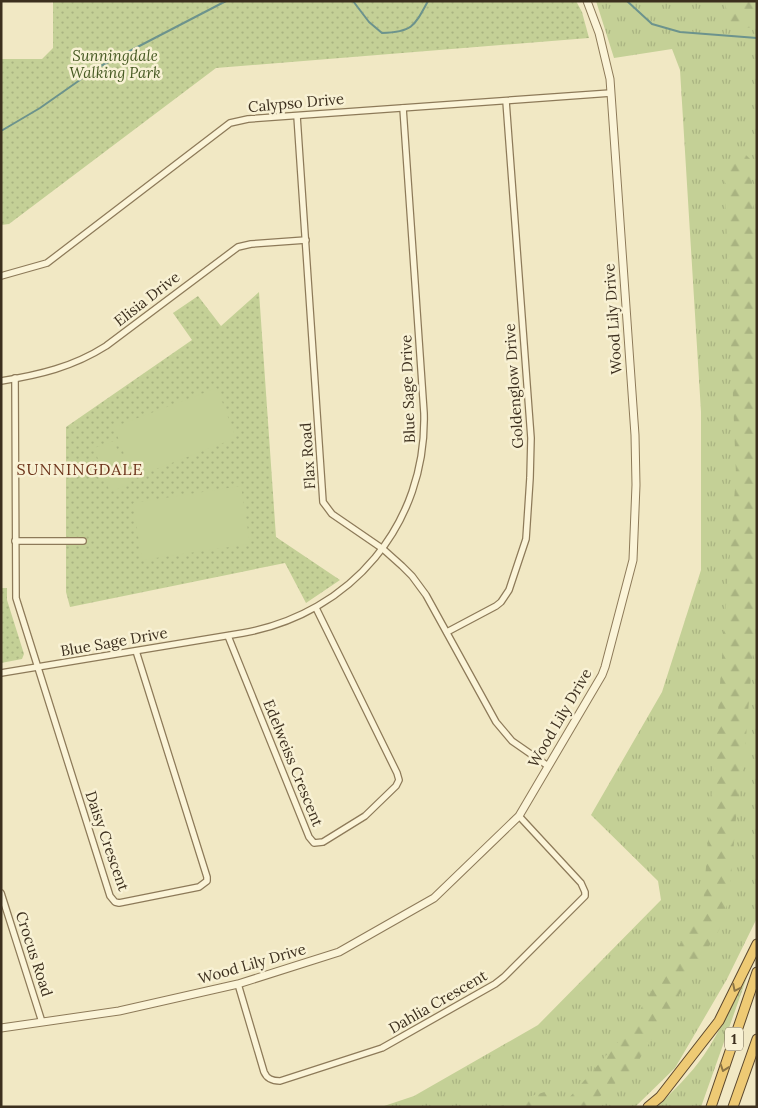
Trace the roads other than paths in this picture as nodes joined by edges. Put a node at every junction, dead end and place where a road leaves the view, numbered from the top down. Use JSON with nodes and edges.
{"nodes":[{"id":1,"x":587,"y":1,"type":"edge"},
{"id":2,"x":611,"y":93,"type":"junction"},
{"id":3,"x":506,"y":101,"type":"junction"},
{"id":4,"x":403,"y":108,"type":"junction"},
{"id":5,"x":297,"y":116,"type":"junction"},
{"id":6,"x":306,"y":240,"type":"junction"},
{"id":7,"x":1,"y":276,"type":"edge"},
{"id":8,"x":15,"y":378,"type":"junction"},
{"id":9,"x":1,"y":380,"type":"edge"},
{"id":10,"x":15,"y":541,"type":"junction"},
{"id":11,"x":83,"y":541,"type":"dead end"},
{"id":12,"x":383,"y":549,"type":"junction"},
{"id":13,"x":316,"y":608,"type":"junction"},
{"id":14,"x":447,"y":632,"type":"junction"},
{"id":15,"x":228,"y":636,"type":"junction"},
{"id":16,"x":136,"y":650,"type":"junction"},
{"id":17,"x":37,"y":668,"type":"junction"},
{"id":18,"x":1,"y":673,"type":"edge"},
{"id":19,"x":548,"y":766,"type":"junction"},
{"id":20,"x":519,"y":816,"type":"junction"},
{"id":21,"x":1,"y":894,"type":"edge"},
{"id":22,"x":757,"y":944,"type":"edge"},
{"id":23,"x":757,"y":972,"type":"edge"},
{"id":24,"x":238,"y":984,"type":"junction"},
{"id":25,"x":42,"y":1022,"type":"junction"},
{"id":26,"x":1,"y":1028,"type":"edge"},
{"id":27,"x":757,"y":1039,"type":"edge"},
{"id":28,"x":648,"y":1107,"type":"edge"},
{"id":29,"x":711,"y":1107,"type":"edge"},
{"id":30,"x":733,"y":1107,"type":"edge"}],
"edges":[{"from":1,"to":2,"type":"street","name":"Wood Lily Drive"},
{"from":2,"to":3,"type":"street","name":"Calypso Drive"},
{"from":2,"to":19,"type":"street","name":"Wood Lily Drive"},
{"from":3,"to":4,"type":"street","name":"Calypso Drive"},
{"from":3,"to":14,"type":"street","name":"Goldenglow Drive"},
{"from":4,"to":5,"type":"street","name":"Calypso Drive"},
{"from":4,"to":12,"type":"street","name":"Blue Sage Drive"},
{"from":5,"to":6,"type":"street","name":"Flax Road"},
{"from":5,"to":7,"type":"street","name":"Calypso Drive"},
{"from":6,"to":8,"type":"street","name":"Elisia Drive"},
{"from":6,"to":12,"type":"street","name":"Flax Road"},
{"from":8,"to":9,"type":"street","name":"Elisia Drive"},
{"from":8,"to":10,"type":"street"},
{"from":10,"to":11,"type":"street"},
{"from":10,"to":17,"type":"street"},
{"from":12,"to":13,"type":"street","name":"Blue Sage Drive"},
{"from":12,"to":14,"type":"street","name":"Flax Road"},
{"from":13,"to":15,"type":"street","name":"Blue Sage Drive"},
{"from":13,"to":15,"type":"street","name":"Edelweiss Crescent"},
{"from":14,"to":19,"type":"street","name":"Flax Road"},
{"from":15,"to":16,"type":"street","name":"Blue Sage Drive"},
{"from":16,"to":17,"type":"street","name":"Blue Sage Drive"},
{"from":16,"to":17,"type":"street","name":"Daisy Crescent"},
{"from":17,"to":18,"type":"street","name":"Blue Sage Drive"},
{"from":19,"to":20,"type":"street","name":"Wood Lily Drive"},
{"from":20,"to":24,"type":"street","name":"Wood Lily Drive"},
{"from":20,"to":24,"type":"street","name":"Dahlia Crescent"},
{"from":21,"to":25,"type":"street","name":"Crocus Road"},
{"from":22,"to":28,"type":"highway","one_way":true},
{"from":23,"to":29,"type":"highway","number":"1","one_way":true},
{"from":24,"to":25,"type":"street","name":"Wood Lily Drive"},
{"from":25,"to":26,"type":"street","name":"Wood Lily Drive"},
{"from":27,"to":30,"type":"highway","number":"1"}]}
